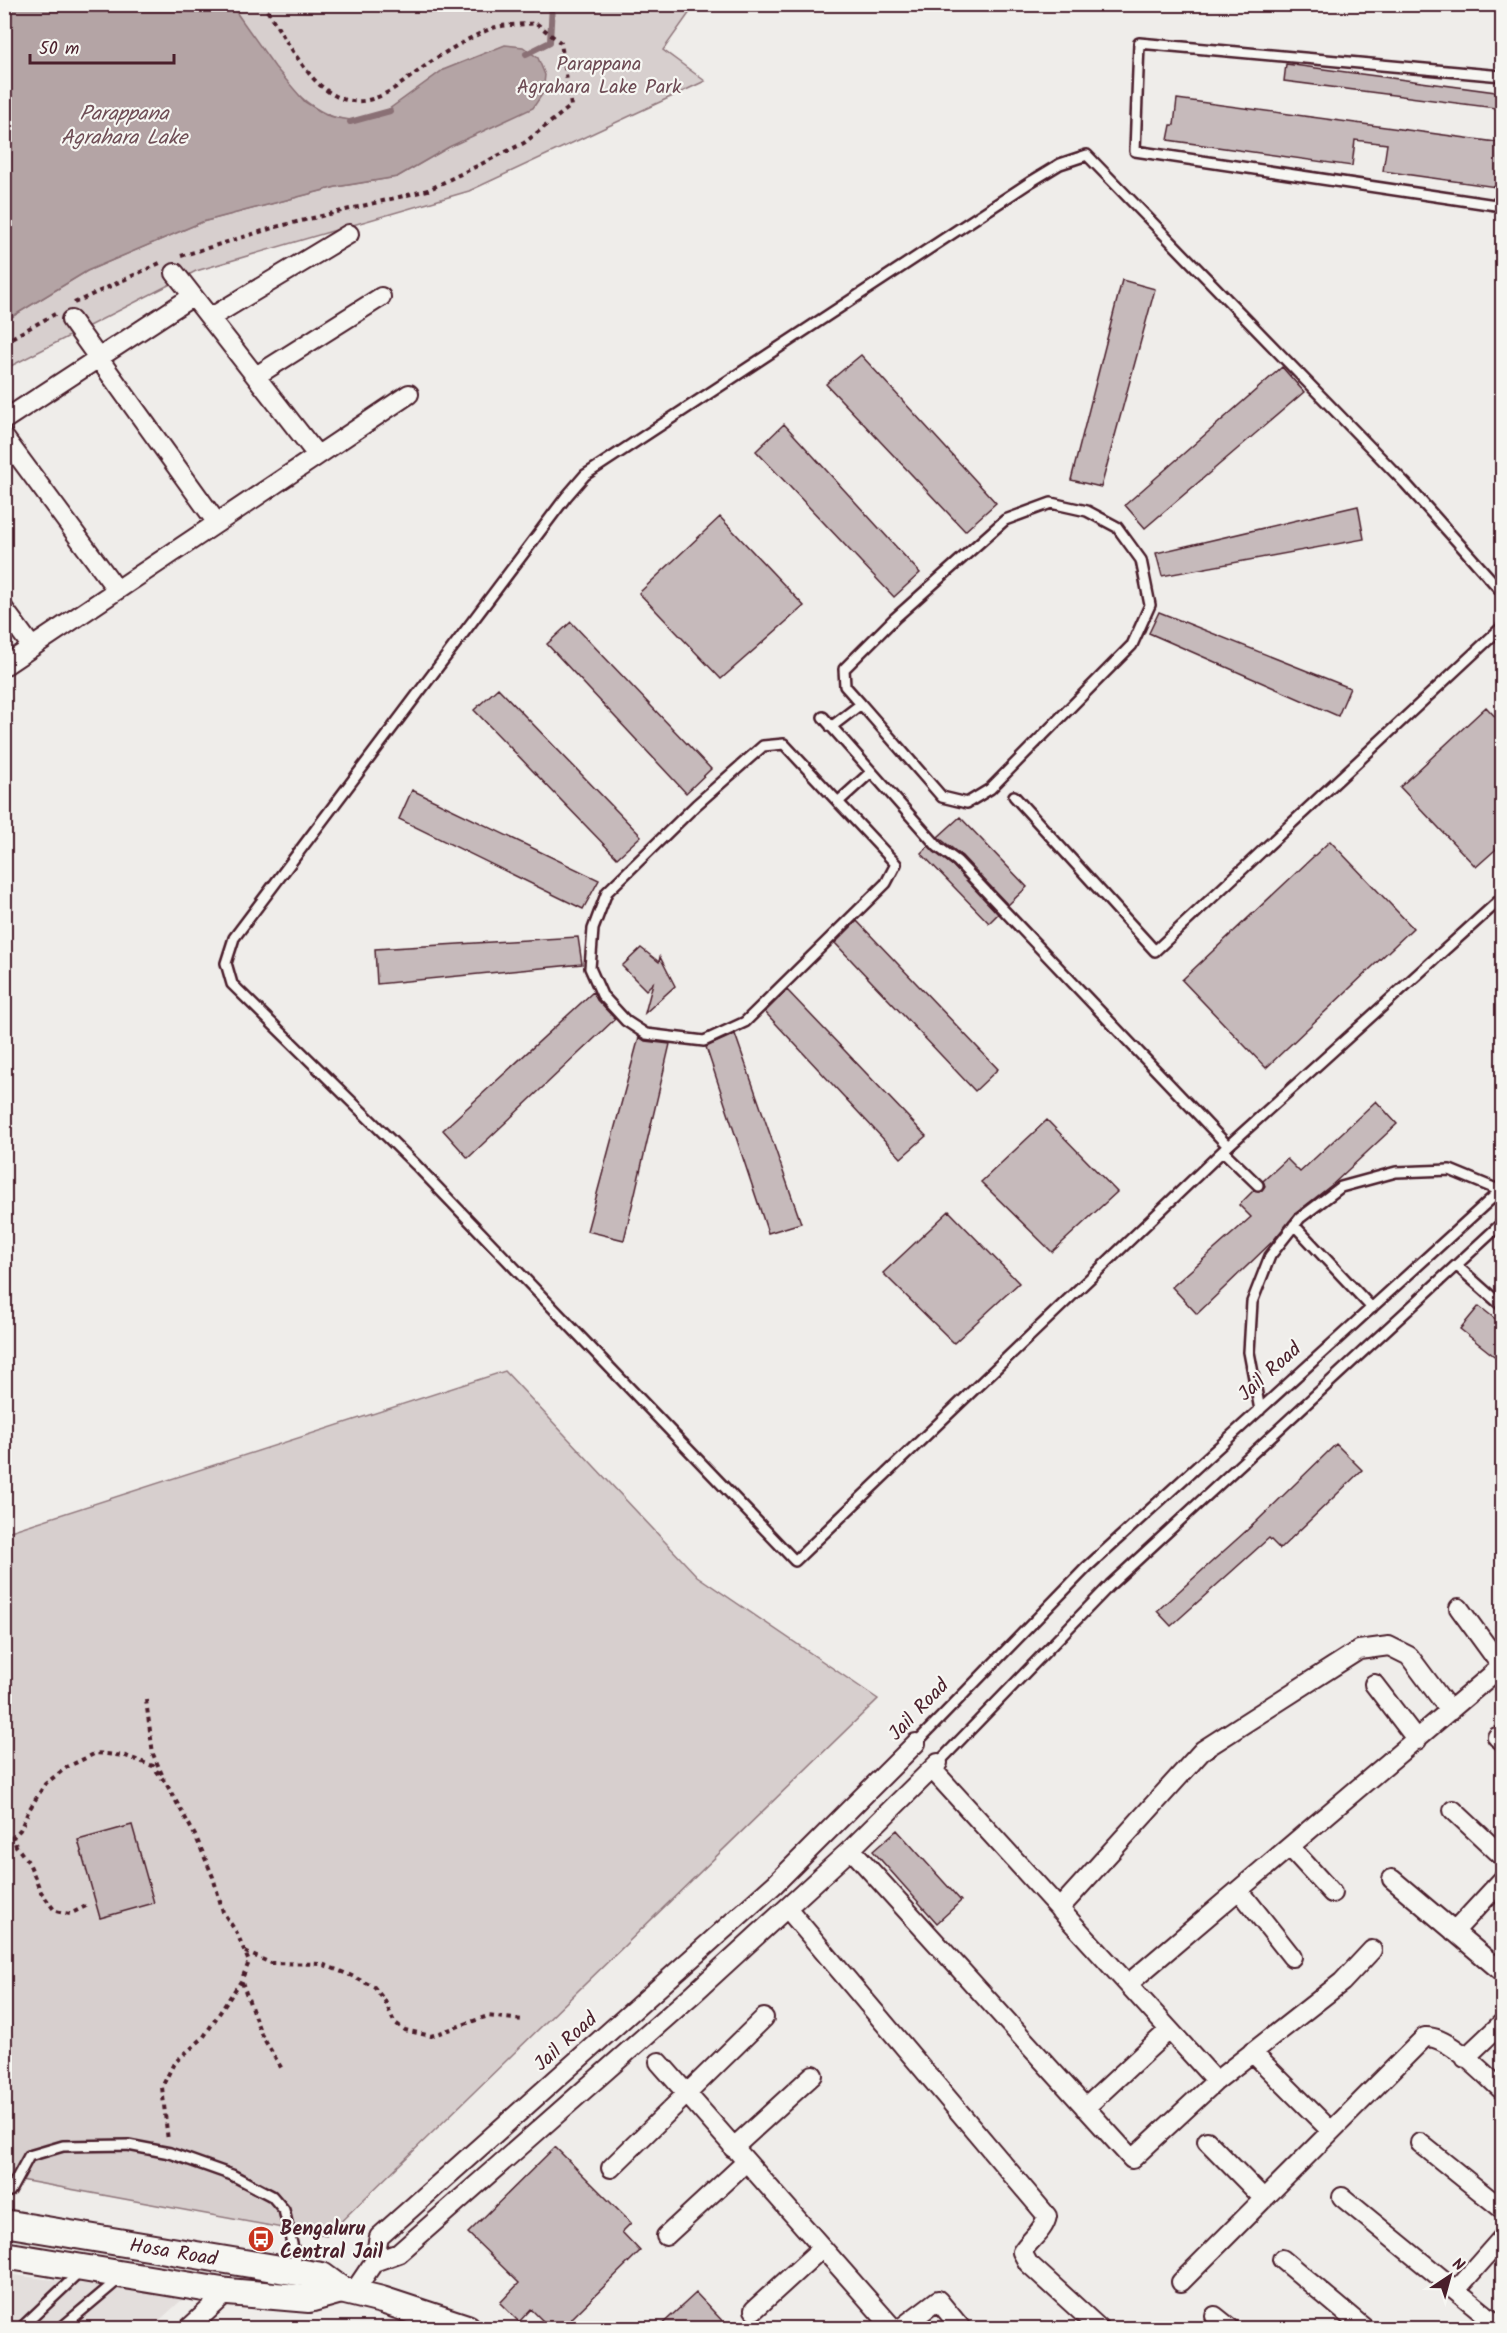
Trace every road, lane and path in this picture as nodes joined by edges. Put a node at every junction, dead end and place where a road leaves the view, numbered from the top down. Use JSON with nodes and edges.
{"nodes":[{"id":1,"x":262,"y":4,"type":"edge"},
{"id":2,"x":1503,"y":76,"type":"edge"},
{"id":3,"x":1503,"y":206,"type":"edge"},
{"id":4,"x":349,"y":234,"type":"dead end"},
{"id":5,"x":172,"y":264,"type":"junction"},
{"id":6,"x":193,"y":296,"type":"junction"},
{"id":7,"x":381,"y":297,"type":"dead end"},
{"id":8,"x":210,"y":318,"type":"junction"},
{"id":9,"x":71,"y":320,"type":"dead end"},
{"id":10,"x":4,"y":342,"type":"edge"},
{"id":11,"x":98,"y":358,"type":"junction"},
{"id":12,"x":256,"y":376,"type":"junction"},
{"id":13,"x":409,"y":394,"type":"dead end"},
{"id":14,"x":4,"y":420,"type":"edge"},
{"id":15,"x":4,"y":437,"type":"edge"},
{"id":16,"x":317,"y":455,"type":"junction"},
{"id":17,"x":217,"y":523,"type":"junction"},
{"id":18,"x":117,"y":590,"type":"junction"},
{"id":19,"x":1503,"y":592,"type":"edge"},
{"id":20,"x":4,"y":609,"type":"edge"},
{"id":21,"x":1503,"y":627,"type":"edge"},
{"id":22,"x":33,"y":647,"type":"junction"},
{"id":23,"x":4,"y":666,"type":"edge"},
{"id":24,"x":861,"y":704,"type":"junction"},
{"id":25,"x":823,"y":717,"type":"dead end"},
{"id":26,"x":831,"y":727,"type":"junction"},
{"id":27,"x":871,"y":772,"type":"junction"},
{"id":28,"x":1014,"y":796,"type":"dead end"},
{"id":29,"x":838,"y":801,"type":"junction"},
{"id":30,"x":1503,"y":898,"type":"edge"},
{"id":31,"x":1226,"y":1148,"type":"junction"},
{"id":32,"x":1258,"y":1185,"type":"dead end"},
{"id":33,"x":1502,"y":1190,"type":"edge"},
{"id":34,"x":1503,"y":1223,"type":"edge"},
{"id":35,"x":1294,"y":1225,"type":"junction"},
{"id":36,"x":1457,"y":1266,"type":"junction"},
{"id":37,"x":1503,"y":1306,"type":"edge"},
{"id":38,"x":1372,"y":1308,"type":"junction"},
{"id":39,"x":1260,"y":1410,"type":"junction"},
{"id":40,"x":1459,"y":1608,"type":"dead end"},
{"id":41,"x":1502,"y":1667,"type":"edge"},
{"id":42,"x":1374,"y":1684,"type":"dead end"},
{"id":43,"x":146,"y":1700,"type":"dead end"},
{"id":44,"x":1450,"y":1711,"type":"junction"},
{"id":45,"x":1417,"y":1740,"type":"junction"},
{"id":46,"x":916,"y":1743,"type":"joint"},
{"id":47,"x":935,"y":1766,"type":"junction"},
{"id":48,"x":167,"y":1785,"type":"junction"},
{"id":49,"x":1453,"y":1810,"type":"dead end"},
{"id":50,"x":1290,"y":1847,"type":"junction"},
{"id":51,"x":851,"y":1850,"type":"junction"},
{"id":52,"x":1503,"y":1856,"type":"edge"},
{"id":53,"x":1392,"y":1879,"type":"dead end"},
{"id":54,"x":1503,"y":1880,"type":"edge"},
{"id":55,"x":1239,"y":1890,"type":"junction"},
{"id":56,"x":1332,"y":1893,"type":"dead end"},
{"id":57,"x":86,"y":1906,"type":"dead end"},
{"id":58,"x":787,"y":1908,"type":"junction"},
{"id":59,"x":1059,"y":1909,"type":"junction"},
{"id":60,"x":1454,"y":1932,"type":"junction"},
{"id":61,"x":1372,"y":1950,"type":"dead end"},
{"id":62,"x":244,"y":1952,"type":"junction"},
{"id":63,"x":1292,"y":1957,"type":"dead end"},
{"id":64,"x":1503,"y":1972,"type":"edge"},
{"id":65,"x":242,"y":1981,"type":"junction"},
{"id":66,"x":1128,"y":1984,"type":"junction"},
{"id":67,"x":764,"y":2018,"type":"dead end"},
{"id":68,"x":524,"y":2020,"type":"dead end"},
{"id":69,"x":1503,"y":2023,"type":"edge"},
{"id":70,"x":1169,"y":2030,"type":"junction"},
{"id":71,"x":1252,"y":2052,"type":"junction"},
{"id":72,"x":1465,"y":2058,"type":"junction"},
{"id":73,"x":659,"y":2062,"type":"dead end"},
{"id":74,"x":282,"y":2069,"type":"dead end"},
{"id":75,"x":813,"y":2075,"type":"dead end"},
{"id":76,"x":1216,"y":2081,"type":"junction"},
{"id":77,"x":1503,"y":2090,"type":"edge"},
{"id":78,"x":686,"y":2094,"type":"junction"},
{"id":79,"x":1085,"y":2108,"type":"junction"},
{"id":80,"x":1331,"y":2131,"type":"junction"},
{"id":81,"x":1207,"y":2141,"type":"dead end"},
{"id":82,"x":1420,"y":2143,"type":"dead end"},
{"id":83,"x":733,"y":2148,"type":"junction"},
{"id":84,"x":170,"y":2154,"type":"junction"},
{"id":85,"x":746,"y":2162,"type":"junction"},
{"id":86,"x":611,"y":2168,"type":"dead end"},
{"id":87,"x":10,"y":2191,"type":"dead end"},
{"id":88,"x":1342,"y":2197,"type":"dead end"},
{"id":89,"x":1264,"y":2199,"type":"junction"},
{"id":90,"x":1503,"y":2209,"type":"edge"},
{"id":91,"x":4,"y":2223,"type":"edge"},
{"id":92,"x":666,"y":2236,"type":"dead end"},
{"id":93,"x":1503,"y":2238,"type":"edge"},
{"id":94,"x":822,"y":2248,"type":"junction"},
{"id":95,"x":4,"y":2255,"type":"edge"},
{"id":96,"x":1282,"y":2259,"type":"dead end"},
{"id":97,"x":374,"y":2262,"type":"junction"},
{"id":98,"x":83,"y":2268,"type":"junction"},
{"id":99,"x":299,"y":2272,"type":"junction"},
{"id":100,"x":123,"y":2275,"type":"junction"},
{"id":101,"x":1181,"y":2282,"type":"dead end"},
{"id":102,"x":1456,"y":2290,"type":"junction"},
{"id":103,"x":347,"y":2291,"type":"junction"},
{"id":104,"x":228,"y":2292,"type":"junction"},
{"id":105,"x":754,"y":2310,"type":"dead end"},
{"id":106,"x":1215,"y":2316,"type":"dead end"},
{"id":107,"x":21,"y":2328,"type":"edge"},
{"id":108,"x":61,"y":2328,"type":"edge"},
{"id":109,"x":189,"y":2328,"type":"edge"},
{"id":110,"x":467,"y":2328,"type":"edge"},
{"id":111,"x":893,"y":2328,"type":"edge"},
{"id":112,"x":901,"y":2328,"type":"edge"},
{"id":113,"x":961,"y":2328,"type":"edge"},
{"id":114,"x":1100,"y":2328,"type":"edge"},
{"id":115,"x":1230,"y":2328,"type":"edge"},
{"id":116,"x":1364,"y":2328,"type":"edge"},
{"id":117,"x":1503,"y":2328,"type":"edge"}],
"edges":[{"from":1,"to":5,"type":"path"},
{"from":2,"to":3,"type":"lane"},
{"from":4,"to":8,"type":"street"},
{"from":5,"to":6,"type":"street"},
{"from":5,"to":10,"type":"path"},
{"from":6,"to":8,"type":"street"},
{"from":6,"to":11,"type":"street"},
{"from":7,"to":12,"type":"street"},
{"from":8,"to":12,"type":"street"},
{"from":9,"to":11,"type":"street"},
{"from":11,"to":14,"type":"street"},
{"from":11,"to":17,"type":"street"},
{"from":12,"to":16,"type":"street"},
{"from":13,"to":16,"type":"street"},
{"from":15,"to":18,"type":"street"},
{"from":16,"to":17,"type":"street"},
{"from":17,"to":18,"type":"street"},
{"from":18,"to":22,"type":"street"},
{"from":19,"to":31,"type":"lane"},
{"from":20,"to":22,"type":"street"},
{"from":21,"to":28,"type":"lane"},
{"from":22,"to":23,"type":"street"},
{"from":24,"to":24,"type":"lane"},
{"from":24,"to":26,"type":"lane"},
{"from":25,"to":26,"type":"lane"},
{"from":26,"to":27,"type":"lane"},
{"from":27,"to":29,"type":"lane"},
{"from":27,"to":31,"type":"lane"},
{"from":29,"to":29,"type":"lane"},
{"from":30,"to":31,"type":"lane"},
{"from":31,"to":32,"type":"lane"},
{"from":33,"to":35,"type":"lane"},
{"from":33,"to":38,"type":"lane","name":"Jail Road"},
{"from":34,"to":36,"type":"lane"},
{"from":35,"to":38,"type":"lane"},
{"from":35,"to":39,"type":"lane"},
{"from":36,"to":37,"type":"lane"},
{"from":36,"to":47,"type":"lane"},
{"from":38,"to":39,"type":"lane","name":"Jail Road"},
{"from":39,"to":46,"type":"lane","name":"Jail Road"},
{"from":40,"to":41,"type":"street"},
{"from":41,"to":44,"type":"street"},
{"from":42,"to":45,"type":"street"},
{"from":43,"to":48,"type":"path"},
{"from":44,"to":45,"type":"street"},
{"from":44,"to":59,"type":"street"},
{"from":45,"to":50,"type":"street"},
{"from":46,"to":97,"type":"street","name":"Jail Road"},
{"from":47,"to":51,"type":"street"},
{"from":47,"to":59,"type":"street"},
{"from":48,"to":57,"type":"path"},
{"from":48,"to":62,"type":"path"},
{"from":49,"to":52,"type":"street"},
{"from":50,"to":55,"type":"street"},
{"from":50,"to":56,"type":"street"},
{"from":51,"to":58,"type":"street"},
{"from":51,"to":79,"type":"street"},
{"from":53,"to":60,"type":"street"},
{"from":54,"to":60,"type":"street"},
{"from":55,"to":63,"type":"street"},
{"from":55,"to":66,"type":"street"},
{"from":58,"to":97,"type":"street"},
{"from":58,"to":114,"type":"street"},
{"from":59,"to":66,"type":"street"},
{"from":60,"to":64,"type":"street"},
{"from":61,"to":71,"type":"street"},
{"from":62,"to":65,"type":"path"},
{"from":62,"to":68,"type":"path"},
{"from":65,"to":74,"type":"path"},
{"from":65,"to":84,"type":"path"},
{"from":66,"to":70,"type":"street"},
{"from":67,"to":78,"type":"street"},
{"from":69,"to":72,"type":"street"},
{"from":70,"to":76,"type":"street"},
{"from":70,"to":79,"type":"street"},
{"from":71,"to":76,"type":"street"},
{"from":71,"to":80,"type":"street"},
{"from":72,"to":77,"type":"street"},
{"from":72,"to":80,"type":"street"},
{"from":73,"to":78,"type":"street"},
{"from":75,"to":83,"type":"street"},
{"from":76,"to":79,"type":"street"},
{"from":78,"to":83,"type":"street"},
{"from":78,"to":86,"type":"street"},
{"from":80,"to":89,"type":"street"},
{"from":81,"to":89,"type":"street"},
{"from":82,"to":90,"type":"street"},
{"from":83,"to":85,"type":"street"},
{"from":84,"to":87,"type":"lane"},
{"from":84,"to":99,"type":"lane"},
{"from":85,"to":92,"type":"street"},
{"from":85,"to":94,"type":"street"},
{"from":88,"to":102,"type":"street"},
{"from":89,"to":101,"type":"street"},
{"from":91,"to":99,"type":"main road","name":"Hosa Road"},
{"from":93,"to":102,"type":"street"},
{"from":94,"to":105,"type":"street"},
{"from":94,"to":111,"type":"street"},
{"from":95,"to":98,"type":"main road","name":"Hosa Road"},
{"from":96,"to":116,"type":"street"},
{"from":97,"to":103,"type":"street"},
{"from":98,"to":100,"type":"main road","name":"Hosa Road"},
{"from":98,"to":107,"type":"lane"},
{"from":99,"to":103,"type":"main road","name":"Hosa Road"},
{"from":100,"to":104,"type":"main road","name":"Hosa Road"},
{"from":100,"to":108,"type":"lane"},
{"from":102,"to":117,"type":"street"},
{"from":103,"to":104,"type":"main road","name":"Hosa Road"},
{"from":103,"to":110,"type":"main road","name":"Hosa Road"},
{"from":104,"to":109,"type":"street"},
{"from":106,"to":115,"type":"street"},
{"from":112,"to":113,"type":"street"}]}
